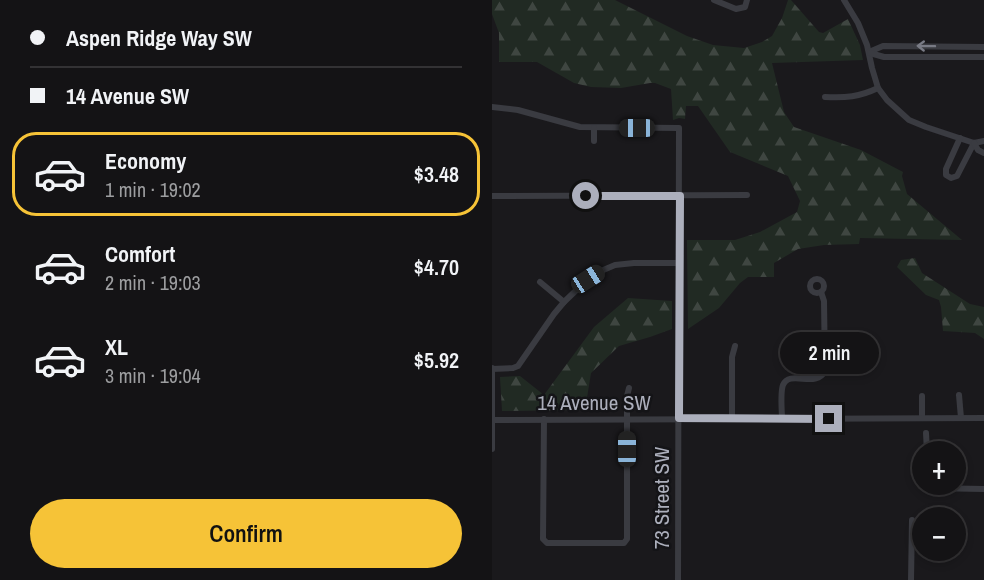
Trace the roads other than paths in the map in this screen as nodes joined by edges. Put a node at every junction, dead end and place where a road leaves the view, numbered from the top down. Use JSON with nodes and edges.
{"nodes":[{"id":1,"x":714,"y":0,"type":"edge"},
{"id":2,"x":747,"y":0,"type":"edge"},
{"id":3,"x":844,"y":0,"type":"edge"},
{"id":4,"x":984,"y":46,"type":"edge"},
{"id":5,"x":869,"y":52,"type":"junction"},
{"id":6,"x":984,"y":57,"type":"edge"},
{"id":7,"x":878,"y":88,"type":"junction"},
{"id":8,"x":825,"y":97,"type":"dead end"},
{"id":9,"x":492,"y":107,"type":"edge"},
{"id":10,"x":594,"y":128,"type":"junction"},
{"id":11,"x":960,"y":138,"type":"junction"},
{"id":12,"x":594,"y":141,"type":"dead end"},
{"id":13,"x":984,"y":141,"type":"edge"},
{"id":14,"x":974,"y":143,"type":"junction"},
{"id":15,"x":984,"y":153,"type":"edge"},
{"id":16,"x":747,"y":195,"type":"dead end"},
{"id":17,"x":492,"y":196,"type":"edge"},
{"id":18,"x":680,"y":196,"type":"junction"},
{"id":19,"x":680,"y":263,"type":"junction"},
{"id":20,"x":540,"y":282,"type":"dead end"},
{"id":21,"x":821,"y":292,"type":"dead end"},
{"id":22,"x":564,"y":302,"type":"junction"},
{"id":23,"x":735,"y":346,"type":"dead end"},
{"id":24,"x":492,"y":369,"type":"edge"},
{"id":25,"x":629,"y":388,"type":"dead end"},
{"id":26,"x":959,"y":395,"type":"dead end"},
{"id":27,"x":922,"y":396,"type":"dead end"},
{"id":28,"x":679,"y":418,"type":"junction"},
{"id":29,"x":922,"y":418,"type":"junction"},
{"id":30,"x":961,"y":418,"type":"junction"},
{"id":31,"x":984,"y":418,"type":"edge"},
{"id":32,"x":544,"y":419,"type":"junction"},
{"id":33,"x":627,"y":419,"type":"junction"},
{"id":34,"x":732,"y":419,"type":"junction"},
{"id":35,"x":782,"y":419,"type":"junction"},
{"id":36,"x":492,"y":420,"type":"edge"},
{"id":37,"x":926,"y":433,"type":"dead end"},
{"id":38,"x":926,"y":441,"type":"edge"},
{"id":39,"x":492,"y":448,"type":"edge"},
{"id":40,"x":966,"y":489,"type":"edge"},
{"id":41,"x":984,"y":489,"type":"edge"},
{"id":42,"x":912,"y":520,"type":"dead end"},
{"id":43,"x":678,"y":580,"type":"edge"},
{"id":44,"x":910,"y":580,"type":"edge"}],
"edges":[{"from":1,"to":2,"type":"street"},
{"from":3,"to":5,"type":"street"},
{"from":4,"to":5,"type":"street","one_way":true},
{"from":5,"to":6,"type":"street"},
{"from":5,"to":7,"type":"street"},
{"from":7,"to":8,"type":"street"},
{"from":7,"to":11,"type":"street"},
{"from":9,"to":10,"type":"street"},
{"from":10,"to":12,"type":"street"},
{"from":10,"to":18,"type":"street","name":"73 Street SW"},
{"from":11,"to":14,"type":"street"},
{"from":11,"to":14,"type":"street"},
{"from":13,"to":14,"type":"street"},
{"from":14,"to":15,"type":"street"},
{"from":16,"to":18,"type":"street"},
{"from":17,"to":18,"type":"street"},
{"from":18,"to":19,"type":"street","name":"73 Street SW"},
{"from":19,"to":22,"type":"street"},
{"from":19,"to":28,"type":"street","name":"73 Street SW"},
{"from":20,"to":22,"type":"street"},
{"from":21,"to":35,"type":"street"},
{"from":22,"to":24,"type":"street"},
{"from":23,"to":34,"type":"street"},
{"from":24,"to":36,"type":"street"},
{"from":25,"to":33,"type":"street"},
{"from":26,"to":30,"type":"street"},
{"from":27,"to":29,"type":"street"},
{"from":28,"to":33,"type":"street","name":"14 Avenue SW"},
{"from":28,"to":34,"type":"street","name":"14 Avenue SW"},
{"from":28,"to":43,"type":"street","name":"73 Street SW"},
{"from":29,"to":30,"type":"street","name":"14 Avenue SW"},
{"from":29,"to":35,"type":"street","name":"14 Avenue SW"},
{"from":30,"to":31,"type":"street","name":"14 Avenue SW"},
{"from":32,"to":33,"type":"street","name":"14 Avenue SW"},
{"from":32,"to":33,"type":"street"},
{"from":32,"to":36,"type":"street","name":"14 Avenue SW"},
{"from":34,"to":35,"type":"street","name":"14 Avenue SW"},
{"from":36,"to":39,"type":"street"},
{"from":37,"to":38,"type":"street"},
{"from":40,"to":41,"type":"street"},
{"from":42,"to":44,"type":"street"}]}
